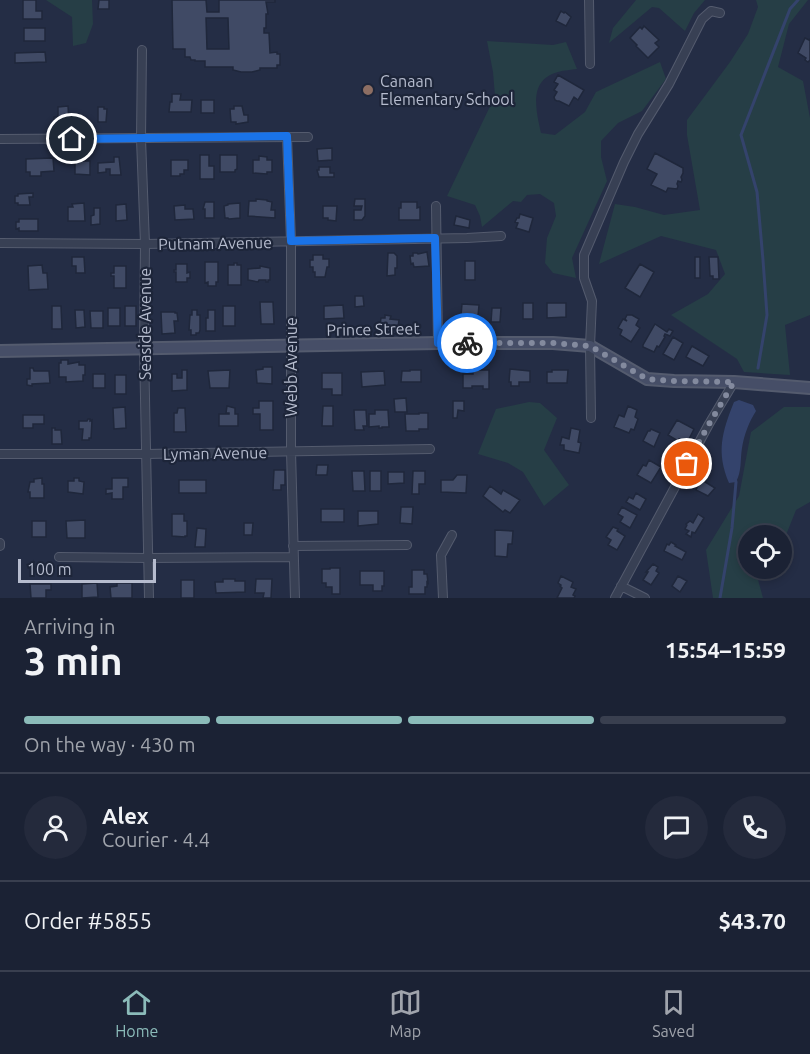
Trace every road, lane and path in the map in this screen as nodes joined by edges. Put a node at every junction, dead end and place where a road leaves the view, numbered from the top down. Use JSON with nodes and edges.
{"nodes":[{"id":1,"x":589,"y":0,"type":"edge"},
{"id":2,"x":720,"y":13,"type":"dead end"},
{"id":3,"x":142,"y":50,"type":"dead end"},
{"id":4,"x":590,"y":64,"type":"dead end"},
{"id":5,"x":287,"y":136,"type":"junction"},
{"id":6,"x":308,"y":137,"type":"dead end"},
{"id":7,"x":141,"y":138,"type":"junction"},
{"id":8,"x":0,"y":139,"type":"edge"},
{"id":9,"x":436,"y":206,"type":"dead end"},
{"id":10,"x":501,"y":236,"type":"dead end"},
{"id":11,"x":435,"y":238,"type":"junction"},
{"id":12,"x":291,"y":241,"type":"junction"},
{"id":13,"x":0,"y":243,"type":"edge"},
{"id":14,"x":145,"y":244,"type":"junction"},
{"id":15,"x":438,"y":343,"type":"junction"},
{"id":16,"x":292,"y":346,"type":"junction"},
{"id":17,"x":590,"y":346,"type":"junction"},
{"id":18,"x":144,"y":348,"type":"junction"},
{"id":19,"x":0,"y":351,"type":"edge"},
{"id":20,"x":734,"y":382,"type":"junction"},
{"id":21,"x":810,"y":388,"type":"edge"},
{"id":22,"x":591,"y":418,"type":"dead end"},
{"id":23,"x":430,"y":449,"type":"dead end"},
{"id":24,"x":291,"y":451,"type":"junction"},
{"id":25,"x":0,"y":454,"type":"edge"},
{"id":26,"x":146,"y":454,"type":"junction"},
{"id":27,"x":452,"y":535,"type":"dead end"},
{"id":28,"x":407,"y":545,"type":"dead end"},
{"id":29,"x":293,"y":546,"type":"junction"},
{"id":30,"x":59,"y":557,"type":"dead end"},
{"id":31,"x":294,"y":557,"type":"junction"},
{"id":32,"x":148,"y":558,"type":"junction"},
{"id":33,"x":621,"y":586,"type":"junction"},
{"id":34,"x":149,"y":598,"type":"edge"},
{"id":35,"x":295,"y":598,"type":"edge"},
{"id":36,"x":443,"y":598,"type":"edge"},
{"id":37,"x":615,"y":598,"type":"edge"},
{"id":38,"x":645,"y":598,"type":"edge"}],
"edges":[{"from":1,"to":4,"type":"street"},
{"from":2,"to":17,"type":"street"},
{"from":3,"to":7,"type":"street","name":"Seaside Avenue"},
{"from":5,"to":6,"type":"street"},
{"from":5,"to":7,"type":"street"},
{"from":5,"to":12,"type":"street","name":"Webb Avenue"},
{"from":7,"to":8,"type":"street"},
{"from":7,"to":14,"type":"street","name":"Seaside Avenue"},
{"from":9,"to":11,"type":"street"},
{"from":10,"to":11,"type":"street","name":"Putnam Avenue"},
{"from":11,"to":12,"type":"street","name":"Putnam Avenue"},
{"from":11,"to":15,"type":"street"},
{"from":12,"to":14,"type":"street","name":"Putnam Avenue"},
{"from":12,"to":16,"type":"street","name":"Webb Avenue"},
{"from":13,"to":14,"type":"street","name":"Putnam Avenue"},
{"from":14,"to":18,"type":"street","name":"Seaside Avenue"},
{"from":15,"to":16,"type":"street","name":"Prince Street"},
{"from":15,"to":17,"type":"street","name":"Prince Street"},
{"from":16,"to":18,"type":"street","name":"Prince Street"},
{"from":16,"to":24,"type":"street","name":"Webb Avenue"},
{"from":17,"to":20,"type":"street","name":"Prince Street"},
{"from":17,"to":22,"type":"street"},
{"from":18,"to":19,"type":"street","name":"Prince Street"},
{"from":18,"to":26,"type":"street","name":"Seaside Avenue"},
{"from":20,"to":21,"type":"street","name":"Prince Street"},
{"from":20,"to":33,"type":"street"},
{"from":23,"to":24,"type":"street","name":"Lyman Avenue"},
{"from":24,"to":26,"type":"street","name":"Lyman Avenue"},
{"from":24,"to":29,"type":"street","name":"Webb Avenue"},
{"from":25,"to":26,"type":"street","name":"Lyman Avenue"},
{"from":26,"to":32,"type":"street","name":"Seaside Avenue"},
{"from":27,"to":36,"type":"street"},
{"from":28,"to":29,"type":"street"},
{"from":29,"to":31,"type":"street","name":"Webb Avenue"},
{"from":30,"to":32,"type":"street"},
{"from":31,"to":32,"type":"street"},
{"from":31,"to":35,"type":"street","name":"Webb Avenue"},
{"from":32,"to":34,"type":"street","name":"Seaside Avenue"},
{"from":33,"to":37,"type":"street"},
{"from":33,"to":38,"type":"street"}]}
